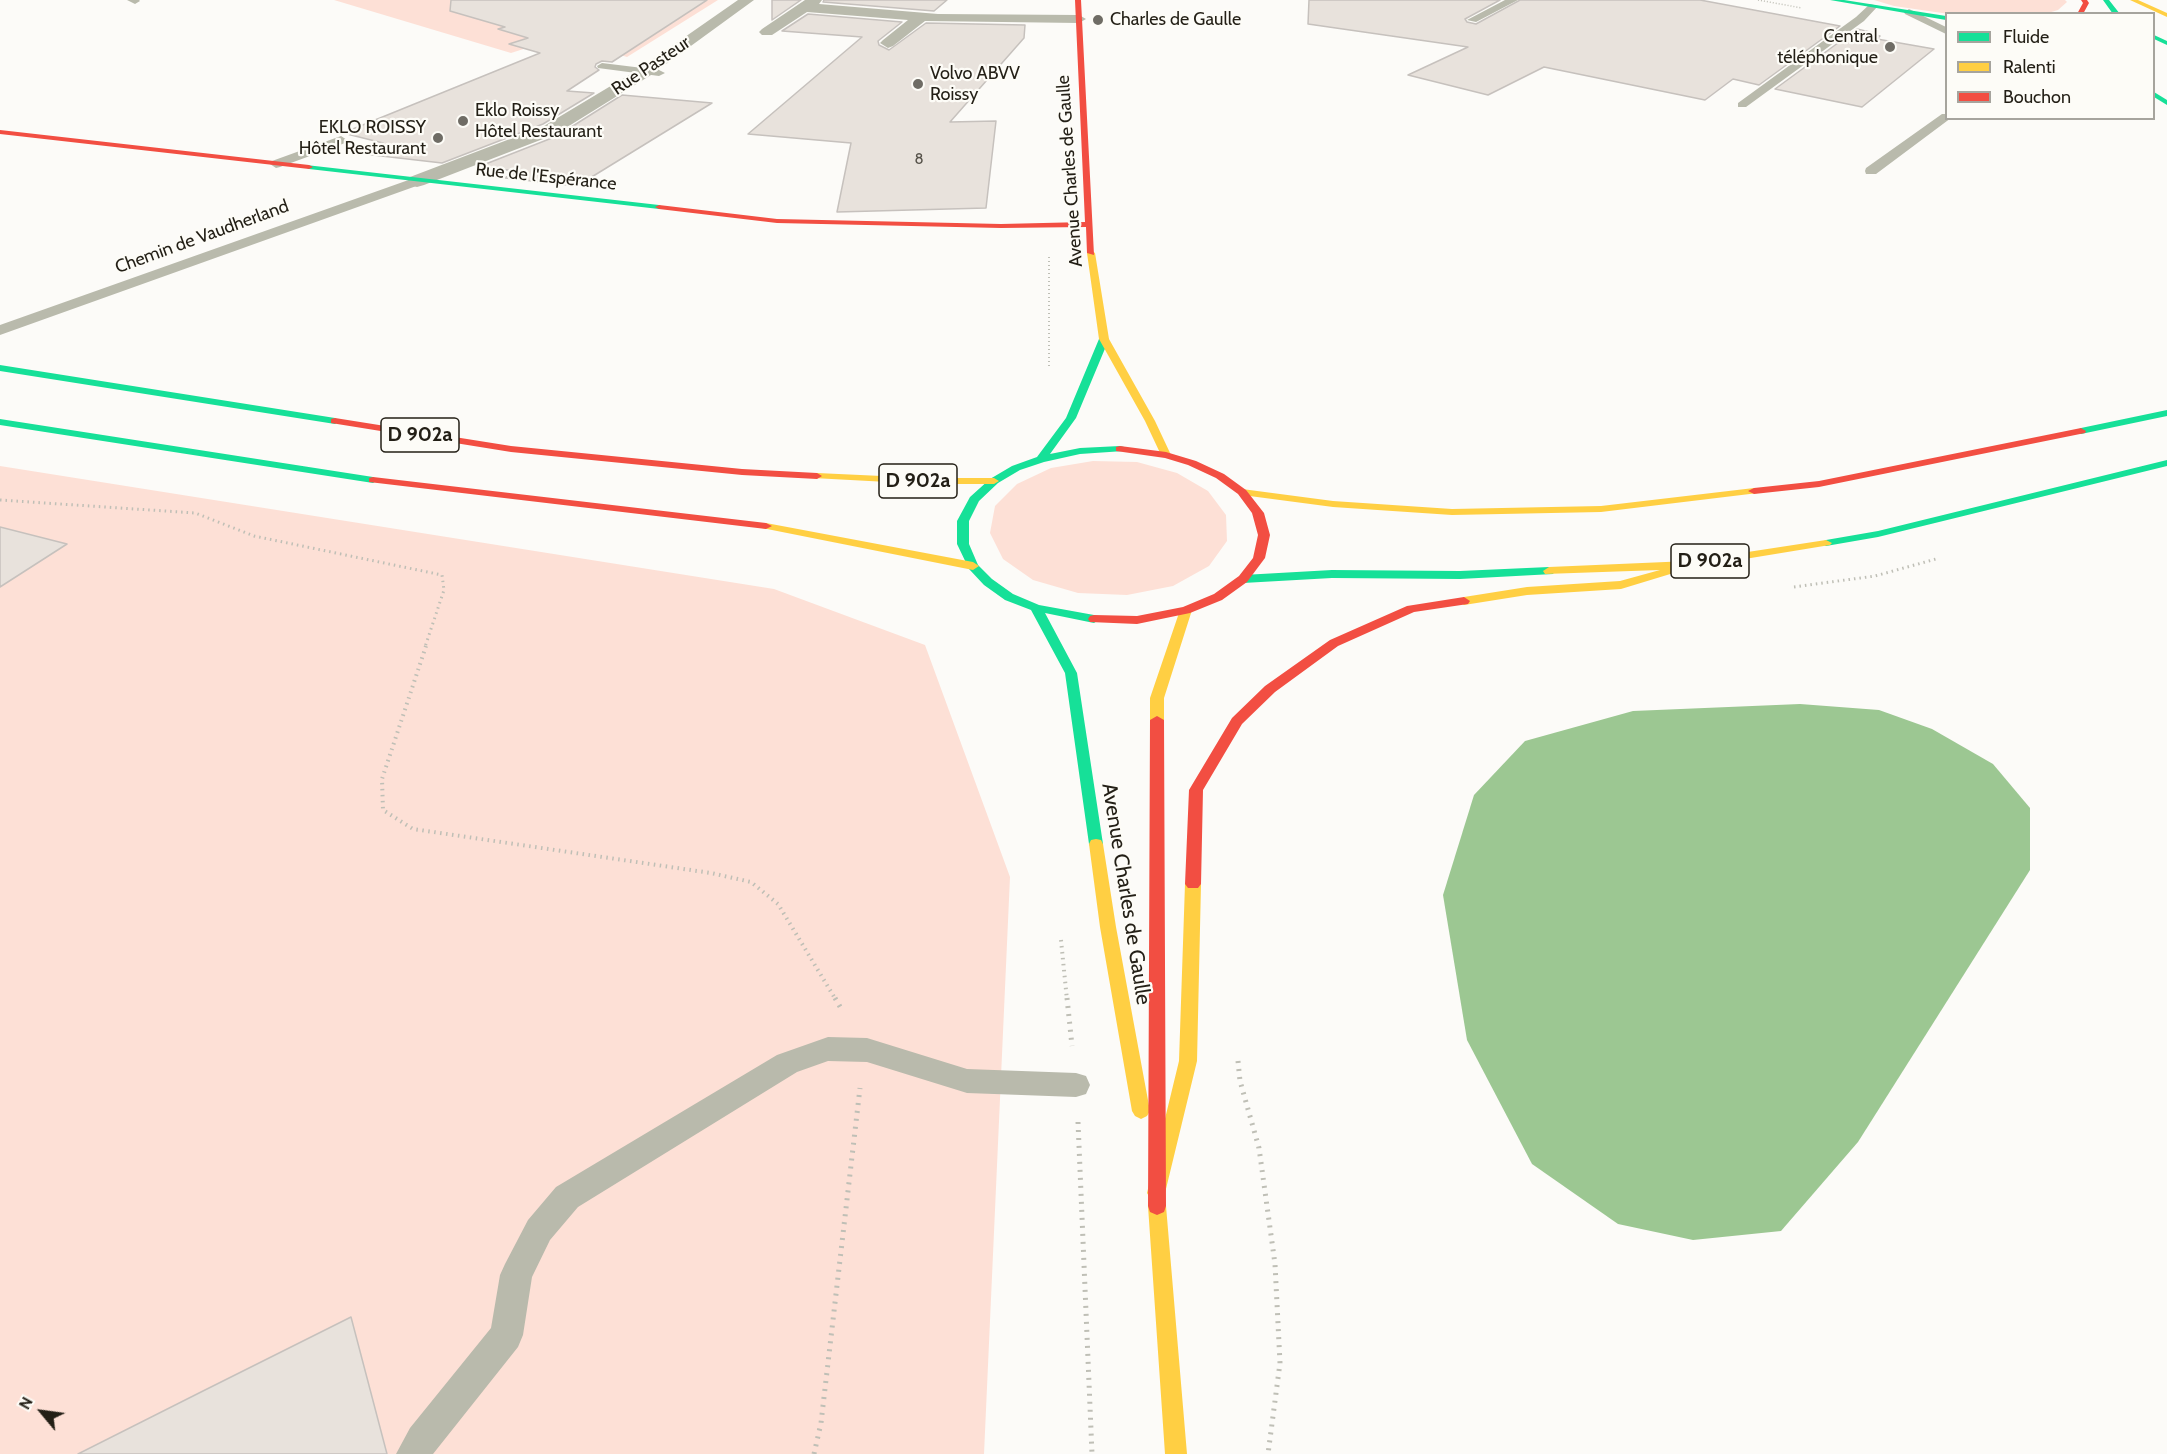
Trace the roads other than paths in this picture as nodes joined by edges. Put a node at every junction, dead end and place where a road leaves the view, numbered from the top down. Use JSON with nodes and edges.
{"nodes":[{"id":1,"x":747,"y":0,"type":"edge"},
{"id":2,"x":875,"y":0,"type":"edge"},
{"id":3,"x":1078,"y":0,"type":"edge"},
{"id":4,"x":1513,"y":0,"type":"edge"},
{"id":5,"x":1833,"y":0,"type":"edge"},
{"id":6,"x":2106,"y":0,"type":"edge"},
{"id":7,"x":2133,"y":0,"type":"edge"},
{"id":8,"x":810,"y":4,"type":"edge"},
{"id":9,"x":1861,"y":4,"type":"edge"},
{"id":10,"x":860,"y":12,"type":"junction"},
{"id":11,"x":1909,"y":12,"type":"junction"},
{"id":12,"x":2115,"y":12,"type":"edge"},
{"id":13,"x":2167,"y":15,"type":"edge"},
{"id":14,"x":921,"y":17,"type":"junction"},
{"id":15,"x":1079,"y":18,"type":"junction"},
{"id":16,"x":1945,"y":18,"type":"edge"},
{"id":17,"x":1472,"y":20,"type":"dead end"},
{"id":18,"x":1945,"y":30,"type":"edge"},
{"id":19,"x":767,"y":32,"type":"dead end"},
{"id":20,"x":888,"y":43,"type":"dead end"},
{"id":21,"x":602,"y":66,"type":"dead end"},
{"id":22,"x":652,"y":73,"type":"junction"},
{"id":23,"x":1742,"y":105,"type":"dead end"},
{"id":24,"x":1945,"y":118,"type":"edge"},
{"id":25,"x":0,"y":132,"type":"edge"},
{"id":26,"x":341,"y":140,"type":"dead end"},
{"id":27,"x":276,"y":164,"type":"junction"},
{"id":28,"x":1871,"y":171,"type":"dead end"},
{"id":29,"x":417,"y":181,"type":"junction"},
{"id":30,"x":1090,"y":224,"type":"junction"},
{"id":31,"x":0,"y":330,"type":"edge"},
{"id":32,"x":1104,"y":339,"type":"junction"},
{"id":33,"x":0,"y":368,"type":"edge"},
{"id":34,"x":2167,"y":413,"type":"edge"},
{"id":35,"x":0,"y":422,"type":"edge"},
{"id":36,"x":1166,"y":455,"type":"junction"},
{"id":37,"x":1041,"y":459,"type":"junction"},
{"id":38,"x":2167,"y":463,"type":"edge"},
{"id":39,"x":994,"y":481,"type":"junction"},
{"id":40,"x":1242,"y":492,"type":"junction"},
{"id":41,"x":1689,"y":565,"type":"junction"},
{"id":42,"x":973,"y":566,"type":"junction"},
{"id":43,"x":1243,"y":579,"type":"junction"},
{"id":44,"x":1036,"y":608,"type":"junction"},
{"id":45,"x":1186,"y":610,"type":"junction"},
{"id":46,"x":1076,"y":1085,"type":"road end"},
{"id":47,"x":1156,"y":1193,"type":"junction"},
{"id":48,"x":414,"y":1454,"type":"edge"},
{"id":49,"x":1176,"y":1454,"type":"edge"}],
"edges":[{"from":1,"to":22,"type":"street","name":"Rue Pasteur"},
{"from":2,"to":10,"type":"street"},
{"from":3,"to":15,"type":"main road","name":"Avenue Charles de Gaulle"},
{"from":4,"to":17,"type":"lane"},
{"from":5,"to":9,"type":"main road"},
{"from":6,"to":12,"type":"main road"},
{"from":7,"to":13,"type":"main road"},
{"from":8,"to":10,"type":"street"},
{"from":8,"to":19,"type":"street"},
{"from":9,"to":11,"type":"main road"},
{"from":9,"to":23,"type":"lane"},
{"from":10,"to":14,"type":"street"},
{"from":11,"to":16,"type":"main road"},
{"from":11,"to":18,"type":"lane"},
{"from":14,"to":15,"type":"street"},
{"from":14,"to":20,"type":"street"},
{"from":15,"to":30,"type":"main road","name":"Avenue Charles de Gaulle"},
{"from":21,"to":22,"type":"lane"},
{"from":22,"to":29,"type":"street","name":"Rue Pasteur"},
{"from":24,"to":28,"type":"lane"},
{"from":25,"to":27,"type":"main road","name":"Rue de l'Espérance"},
{"from":26,"to":27,"type":"lane"},
{"from":27,"to":29,"type":"main road","name":"Rue de l'Espérance"},
{"from":29,"to":30,"type":"main road","name":"Rue de l'Espérance"},
{"from":29,"to":31,"type":"lane","name":"Chemin de Vaudherland"},
{"from":30,"to":32,"type":"main road","name":"Avenue Charles de Gaulle"},
{"from":32,"to":36,"type":"main road","name":"Avenue Charles de Gaulle"},
{"from":32,"to":37,"type":"main road"},
{"from":33,"to":39,"type":"main road","number":"D 902a"},
{"from":34,"to":40,"type":"main road"},
{"from":35,"to":42,"type":"main road","number":"D 902a"},
{"from":36,"to":37,"type":"main road"},
{"from":36,"to":40,"type":"main road"},
{"from":37,"to":39,"type":"main road"},
{"from":38,"to":41,"type":"main road","number":"D 902a"},
{"from":39,"to":42,"type":"main road"},
{"from":40,"to":43,"type":"main road"},
{"from":41,"to":43,"type":"main road","number":"D 902a"},
{"from":41,"to":47,"type":"main road"},
{"from":42,"to":44,"type":"main road"},
{"from":43,"to":45,"type":"main road"},
{"from":44,"to":45,"type":"main road"},
{"from":44,"to":47,"type":"main road","name":"Avenue Charles de Gaulle"},
{"from":45,"to":47,"type":"main road","name":"Avenue Charles de Gaulle"},
{"from":46,"to":48,"type":"lane"},
{"from":47,"to":49,"type":"main road","name":"Avenue Charles de Gaulle"}]}
